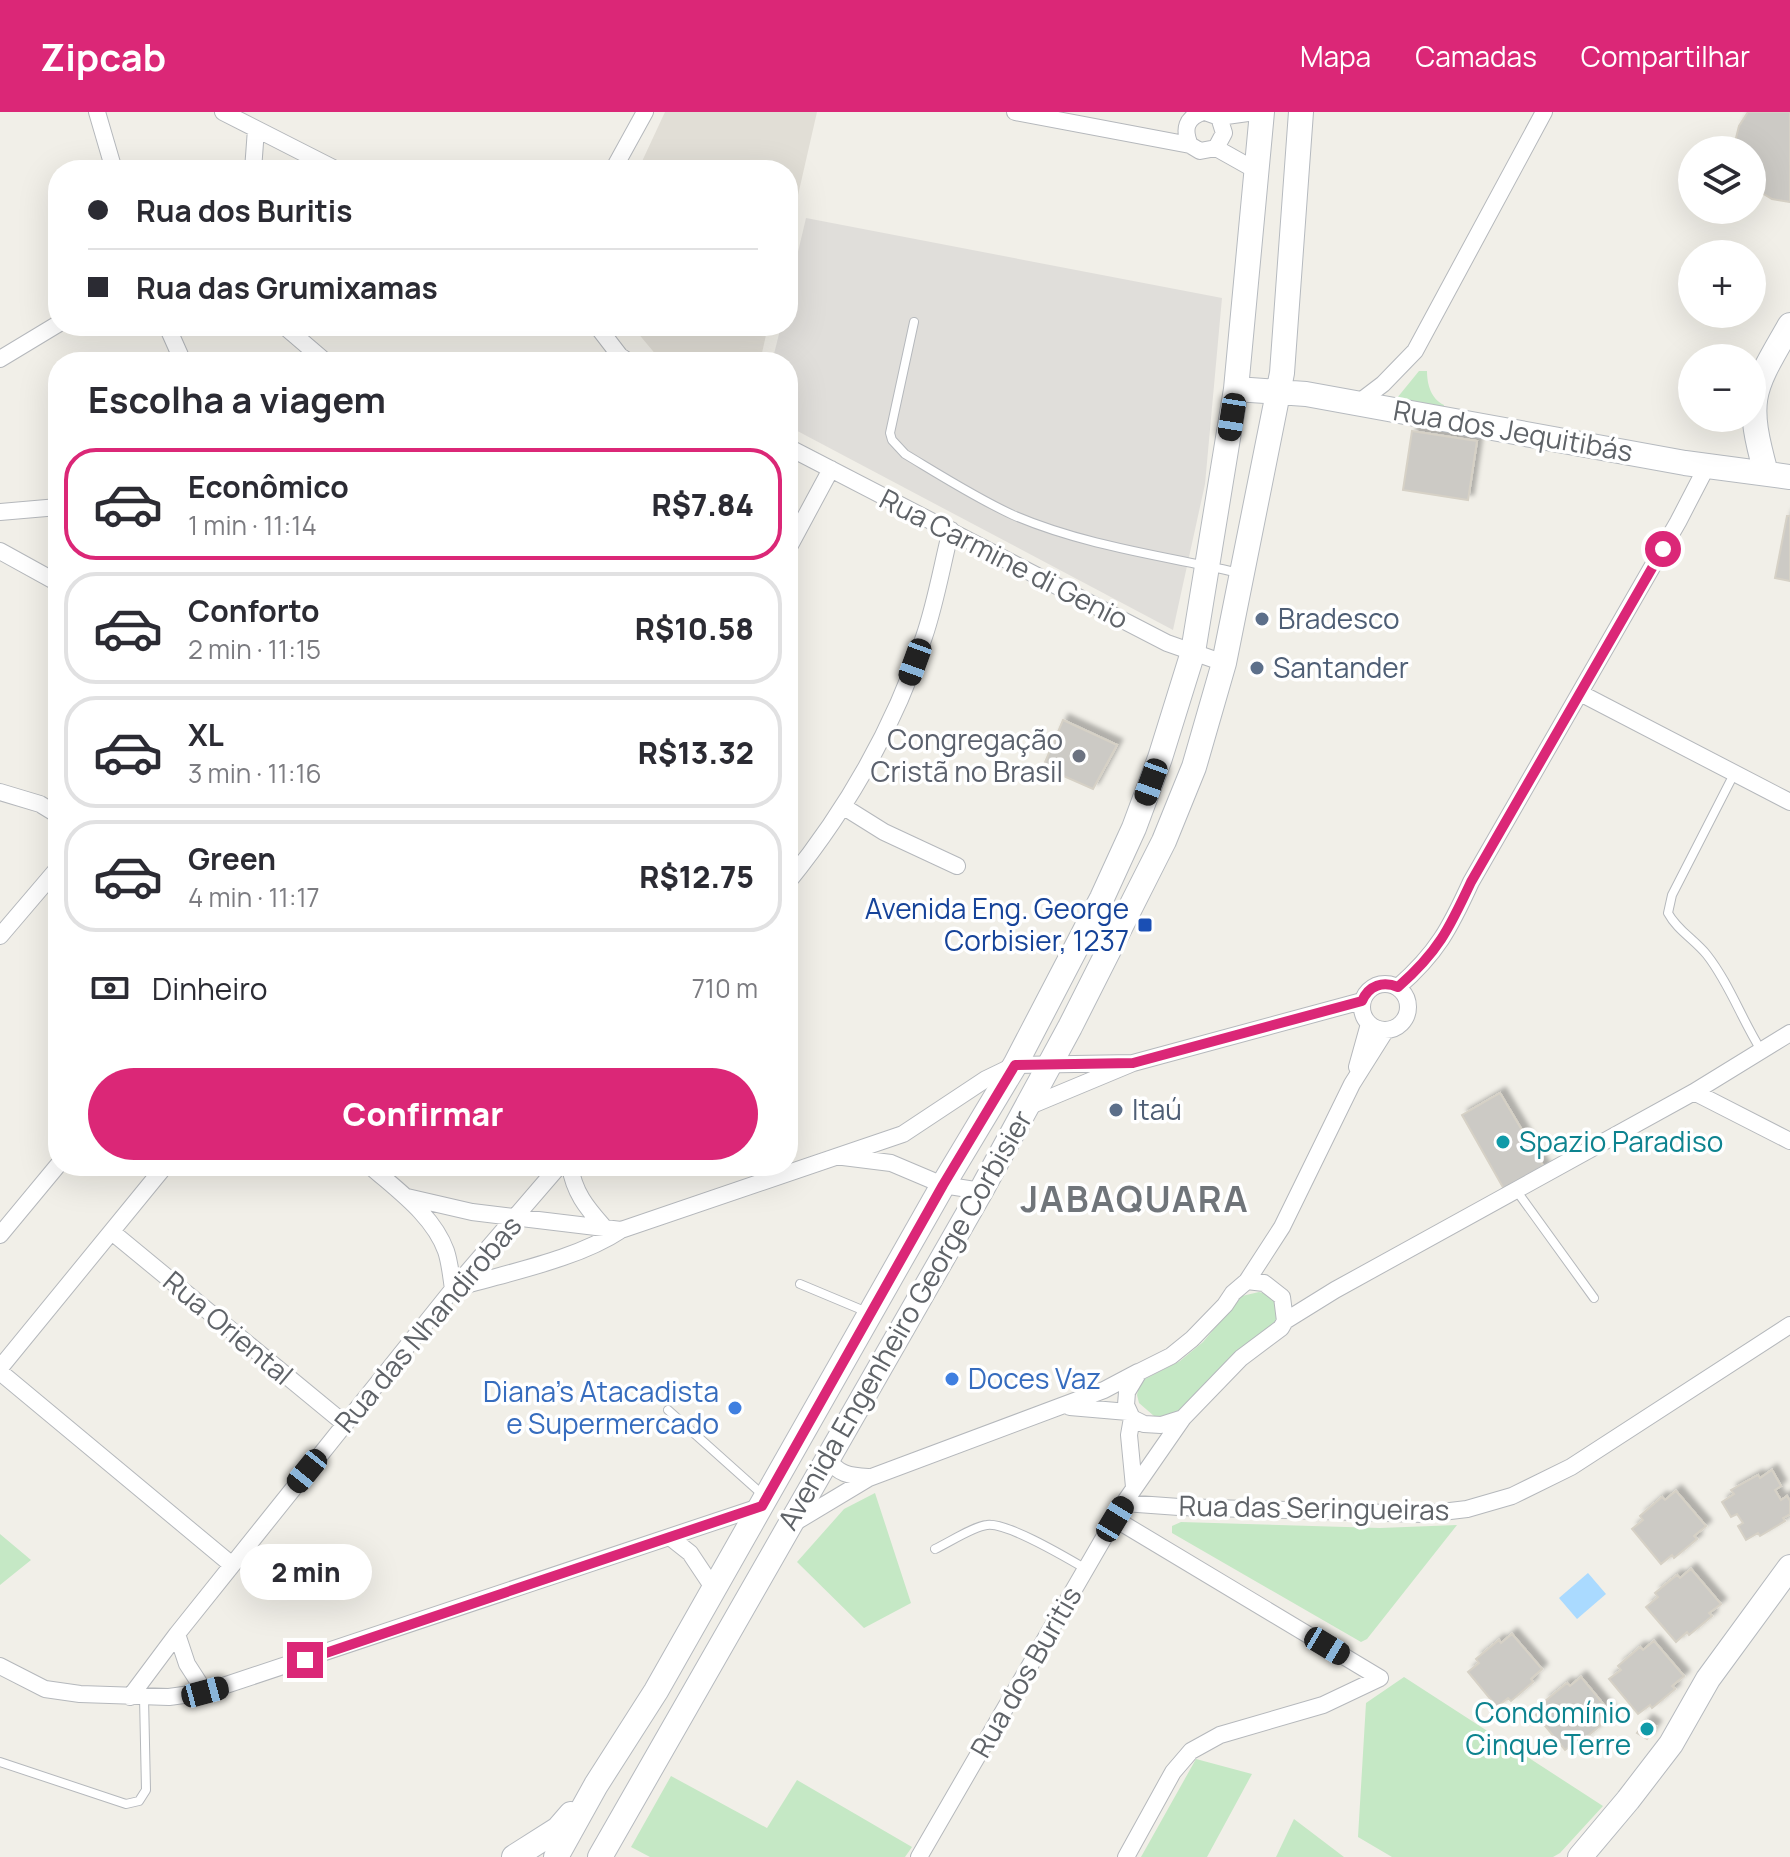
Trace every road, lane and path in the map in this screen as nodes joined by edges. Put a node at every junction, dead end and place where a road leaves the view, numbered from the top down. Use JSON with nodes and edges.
{"nodes":[{"id":1,"x":97,"y":112,"type":"edge"},
{"id":2,"x":223,"y":112,"type":"edge"},
{"id":3,"x":645,"y":112,"type":"edge"},
{"id":4,"x":1015,"y":112,"type":"edge"},
{"id":5,"x":1255,"y":112,"type":"edge"},
{"id":6,"x":1262,"y":112,"type":"edge"},
{"id":7,"x":1301,"y":112,"type":"edge"},
{"id":8,"x":1544,"y":112,"type":"edge"},
{"id":9,"x":1202,"y":114,"type":"edge"},
{"id":10,"x":256,"y":129,"type":"junction"},
{"id":11,"x":1188,"y":138,"type":"junction"},
{"id":12,"x":1216,"y":148,"type":"junction"},
{"id":13,"x":111,"y":160,"type":"edge"},
{"id":14,"x":254,"y":160,"type":"edge"},
{"id":15,"x":317,"y":160,"type":"edge"},
{"id":16,"x":619,"y":160,"type":"edge"},
{"id":17,"x":1257,"y":171,"type":"junction"},
{"id":18,"x":914,"y":322,"type":"dead end"},
{"id":19,"x":1790,"y":325,"type":"edge"},
{"id":20,"x":48,"y":330,"type":"edge"},
{"id":21,"x":296,"y":336,"type":"edge"},
{"id":22,"x":314,"y":352,"type":"edge"},
{"id":23,"x":0,"y":359,"type":"edge"},
{"id":24,"x":1236,"y":389,"type":"junction"},
{"id":25,"x":1278,"y":392,"type":"junction"},
{"id":26,"x":1358,"y":403,"type":"junction"},
{"id":27,"x":798,"y":452,"type":"edge"},
{"id":28,"x":1707,"y":466,"type":"junction"},
{"id":29,"x":831,"y":469,"type":"junction"},
{"id":30,"x":1778,"y":475,"type":"edge"},
{"id":31,"x":48,"y":508,"type":"edge"},
{"id":32,"x":0,"y":512,"type":"edge"},
{"id":33,"x":798,"y":530,"type":"edge"},
{"id":34,"x":951,"y":530,"type":"junction"},
{"id":35,"x":0,"y":551,"type":"edge"},
{"id":36,"x":1208,"y":566,"type":"junction"},
{"id":37,"x":1242,"y":573,"type":"junction"},
{"id":38,"x":48,"y":577,"type":"edge"},
{"id":39,"x":1193,"y":652,"type":"junction"},
{"id":40,"x":1224,"y":663,"type":"junction"},
{"id":41,"x":1580,"y":693,"type":"junction"},
{"id":42,"x":1734,"y":773,"type":"junction"},
{"id":43,"x":0,"y":792,"type":"edge"},
{"id":44,"x":1790,"y":802,"type":"edge"},
{"id":45,"x":844,"y":807,"type":"junction"},
{"id":46,"x":48,"y":809,"type":"edge"},
{"id":47,"x":957,"y":866,"type":"dead end"},
{"id":48,"x":798,"y":869,"type":"edge"},
{"id":49,"x":48,"y":880,"type":"edge"},
{"id":50,"x":0,"y":936,"type":"edge"},
{"id":51,"x":1398,"y":987,"type":"junction"},
{"id":52,"x":1362,"y":1001,"type":"junction"},
{"id":53,"x":1369,"y":1024,"type":"junction"},
{"id":54,"x":1386,"y":1030,"type":"junction"},
{"id":55,"x":1790,"y":1033,"type":"edge"},
{"id":56,"x":1761,"y":1051,"type":"junction"},
{"id":57,"x":1049,"y":1063,"type":"junction"},
{"id":58,"x":1133,"y":1063,"type":"junction"},
{"id":59,"x":1015,"y":1065,"type":"junction"},
{"id":60,"x":1352,"y":1084,"type":"junction"},
{"id":61,"x":1694,"y":1092,"type":"junction"},
{"id":62,"x":1025,"y":1108,"type":"junction"},
{"id":63,"x":903,"y":1134,"type":"junction"},
{"id":64,"x":1790,"y":1141,"type":"edge"},
{"id":65,"x":838,"y":1157,"type":"junction"},
{"id":66,"x":900,"y":1166,"type":"junction"},
{"id":67,"x":798,"y":1170,"type":"edge"},
{"id":68,"x":49,"y":1176,"type":"edge"},
{"id":69,"x":157,"y":1176,"type":"edge"},
{"id":70,"x":382,"y":1176,"type":"edge"},
{"id":71,"x":551,"y":1176,"type":"edge"},
{"id":72,"x":571,"y":1176,"type":"edge"},
{"id":73,"x":782,"y":1176,"type":"edge"},
{"id":74,"x":943,"y":1185,"type":"junction"},
{"id":75,"x":1516,"y":1190,"type":"junction"},
{"id":76,"x":981,"y":1191,"type":"junction"},
{"id":77,"x":407,"y":1197,"type":"junction"},
{"id":78,"x":516,"y":1217,"type":"junction"},
{"id":79,"x":603,"y":1226,"type":"junction"},
{"id":80,"x":621,"y":1230,"type":"junction"},
{"id":81,"x":112,"y":1232,"type":"junction"},
{"id":82,"x":0,"y":1235,"type":"edge"},
{"id":83,"x":1256,"y":1282,"type":"junction"},
{"id":84,"x":800,"y":1284,"type":"dead end"},
{"id":85,"x":453,"y":1289,"type":"junction"},
{"id":86,"x":1594,"y":1298,"type":"dead end"},
{"id":87,"x":871,"y":1314,"type":"junction"},
{"id":88,"x":1285,"y":1321,"type":"junction"},
{"id":89,"x":1790,"y":1325,"type":"edge"},
{"id":90,"x":0,"y":1370,"type":"edge"},
{"id":91,"x":1139,"y":1372,"type":"junction"},
{"id":92,"x":1056,"y":1408,"type":"junction"},
{"id":93,"x":668,"y":1410,"type":"dead end"},
{"id":94,"x":1130,"y":1415,"type":"junction"},
{"id":95,"x":1183,"y":1418,"type":"junction"},
{"id":96,"x":345,"y":1424,"type":"junction"},
{"id":97,"x":827,"y":1458,"type":"junction"},
{"id":98,"x":869,"y":1478,"type":"junction"},
{"id":99,"x":1134,"y":1487,"type":"junction"},
{"id":100,"x":764,"y":1502,"type":"junction"},
{"id":101,"x":1124,"y":1503,"type":"junction"},
{"id":102,"x":1115,"y":1519,"type":"junction"},
{"id":103,"x":788,"y":1527,"type":"junction"},
{"id":104,"x":671,"y":1538,"type":"junction"},
{"id":105,"x":935,"y":1549,"type":"dead end"},
{"id":106,"x":232,"y":1565,"type":"junction"},
{"id":107,"x":1790,"y":1567,"type":"edge"},
{"id":108,"x":1086,"y":1569,"type":"junction"},
{"id":109,"x":714,"y":1589,"type":"junction"},
{"id":110,"x":177,"y":1634,"type":"junction"},
{"id":111,"x":0,"y":1666,"type":"edge"},
{"id":112,"x":205,"y":1692,"type":"junction"},
{"id":113,"x":137,"y":1697,"type":"junction"},
{"id":114,"x":0,"y":1762,"type":"edge"},
{"id":115,"x":596,"y":1785,"type":"junction"},
{"id":116,"x":514,"y":1857,"type":"edge"},
{"id":117,"x":556,"y":1857,"type":"edge"},
{"id":118,"x":600,"y":1857,"type":"edge"},
{"id":119,"x":919,"y":1857,"type":"edge"},
{"id":120,"x":1126,"y":1857,"type":"edge"},
{"id":121,"x":1580,"y":1857,"type":"edge"}],
"edges":[{"from":1,"to":13,"type":"street"},
{"from":2,"to":10,"type":"street"},
{"from":3,"to":16,"type":"street"},
{"from":4,"to":11,"type":"street"},
{"from":5,"to":9,"type":"street"},
{"from":6,"to":17,"type":"main road","name":"Avenida Engenheiro George Corbisier"},
{"from":7,"to":25,"type":"main road","name":"Avenida Engenheiro George Corbisier"},
{"from":8,"to":26,"type":"street"},
{"from":9,"to":11,"type":"street"},
{"from":9,"to":12,"type":"street"},
{"from":10,"to":14,"type":"street"},
{"from":10,"to":15,"type":"street"},
{"from":11,"to":12,"type":"street"},
{"from":12,"to":17,"type":"street"},
{"from":17,"to":24,"type":"main road","name":"Avenida Engenheiro George Corbisier"},
{"from":18,"to":36,"type":"lane"},
{"from":19,"to":30,"type":"main road"},
{"from":20,"to":23,"type":"street"},
{"from":21,"to":22,"type":"street"},
{"from":24,"to":25,"type":"main road","name":"Rua dos Jequitibás"},
{"from":24,"to":36,"type":"main road","name":"Avenida Engenheiro George Corbisier"},
{"from":25,"to":26,"type":"main road","name":"Rua dos Jequitibás"},
{"from":25,"to":37,"type":"main road","name":"Avenida Engenheiro George Corbisier"},
{"from":26,"to":28,"type":"main road","name":"Rua dos Jequitibás"},
{"from":27,"to":29,"type":"street","name":"Rua Carmine di Genio"},
{"from":28,"to":30,"type":"main road","name":"Rua dos Jequitibás"},
{"from":28,"to":41,"type":"street"},
{"from":29,"to":33,"type":"street"},
{"from":29,"to":34,"type":"street","name":"Rua Carmine di Genio"},
{"from":31,"to":32,"type":"street"},
{"from":34,"to":39,"type":"street","name":"Rua Carmine di Genio"},
{"from":34,"to":45,"type":"street"},
{"from":35,"to":38,"type":"street"},
{"from":36,"to":37,"type":"lane"},
{"from":36,"to":39,"type":"main road","name":"Avenida Engenheiro George Corbisier"},
{"from":37,"to":40,"type":"main road","name":"Avenida Engenheiro George Corbisier"},
{"from":39,"to":40,"type":"street","name":"Rua Carmine di Genio"},
{"from":39,"to":59,"type":"main road","name":"Avenida Engenheiro George Corbisier"},
{"from":40,"to":57,"type":"main road","name":"Avenida Engenheiro George Corbisier"},
{"from":41,"to":42,"type":"street"},
{"from":41,"to":51,"type":"street"},
{"from":42,"to":44,"type":"street"},
{"from":42,"to":56,"type":"lane"},
{"from":43,"to":46,"type":"street"},
{"from":45,"to":47,"type":"street"},
{"from":45,"to":48,"type":"street"},
{"from":49,"to":50,"type":"street"},
{"from":51,"to":52,"type":"street"},
{"from":51,"to":54,"type":"street"},
{"from":52,"to":53,"type":"street"},
{"from":52,"to":58,"type":"street"},
{"from":53,"to":54,"type":"street"},
{"from":53,"to":60,"type":"street"},
{"from":54,"to":60,"type":"street"},
{"from":55,"to":56,"type":"street","name":"Rua dos Buritis"},
{"from":56,"to":61,"type":"street","name":"Rua dos Buritis"},
{"from":57,"to":58,"type":"street"},
{"from":57,"to":59,"type":"street"},
{"from":57,"to":62,"type":"main road","name":"Avenida Engenheiro George Corbisier"},
{"from":58,"to":62,"type":"street"},
{"from":59,"to":63,"type":"street"},
{"from":59,"to":74,"type":"main road","name":"Avenida Engenheiro George Corbisier"},
{"from":60,"to":83,"type":"street"},
{"from":61,"to":64,"type":"street"},
{"from":61,"to":75,"type":"street","name":"Rua dos Buritis"},
{"from":62,"to":76,"type":"main road","name":"Avenida Engenheiro George Corbisier"},
{"from":63,"to":65,"type":"street"},
{"from":63,"to":66,"type":"street"},
{"from":65,"to":66,"type":"street"},
{"from":65,"to":67,"type":"street"},
{"from":66,"to":74,"type":"street"},
{"from":68,"to":82,"type":"street"},
{"from":69,"to":81,"type":"street"},
{"from":70,"to":77,"type":"street"},
{"from":71,"to":78,"type":"street","name":"Rua das Nhandirobas"},
{"from":72,"to":79,"type":"street"},
{"from":73,"to":80,"type":"street"},
{"from":74,"to":76,"type":"street"},
{"from":74,"to":87,"type":"main road","name":"Avenida Engenheiro George Corbisier"},
{"from":75,"to":86,"type":"lane"},
{"from":75,"to":88,"type":"street","name":"Rua dos Buritis"},
{"from":76,"to":97,"type":"main road","name":"Avenida Engenheiro George Corbisier"},
{"from":77,"to":78,"type":"street"},
{"from":77,"to":85,"type":"street"},
{"from":78,"to":79,"type":"street"},
{"from":78,"to":85,"type":"street","name":"Rua das Nhandirobas"},
{"from":79,"to":80,"type":"street"},
{"from":80,"to":85,"type":"street"},
{"from":81,"to":90,"type":"street"},
{"from":81,"to":96,"type":"street","name":"Rua Oriental"},
{"from":83,"to":88,"type":"street"},
{"from":83,"to":91,"type":"street"},
{"from":84,"to":87,"type":"lane"},
{"from":85,"to":96,"type":"street","name":"Rua das Nhandirobas"},
{"from":87,"to":100,"type":"main road","name":"Avenida Engenheiro George Corbisier"},
{"from":88,"to":95,"type":"street","name":"Rua dos Buritis"},
{"from":89,"to":101,"type":"street","name":"Rua das Seringueiras"},
{"from":90,"to":106,"type":"street"},
{"from":91,"to":92,"type":"street"},
{"from":91,"to":94,"type":"street"},
{"from":92,"to":94,"type":"street"},
{"from":92,"to":98,"type":"street"},
{"from":93,"to":100,"type":"lane"},
{"from":94,"to":95,"type":"street"},
{"from":94,"to":99,"type":"street"},
{"from":95,"to":99,"type":"street","name":"Rua dos Buritis"},
{"from":96,"to":106,"type":"street","name":"Rua das Nhandirobas"},
{"from":97,"to":98,"type":"street"},
{"from":97,"to":103,"type":"main road","name":"Avenida Engenheiro George Corbisier"},
{"from":98,"to":103,"type":"street"},
{"from":99,"to":101,"type":"street","name":"Rua dos Buritis"},
{"from":100,"to":104,"type":"street"},
{"from":100,"to":109,"type":"main road","name":"Avenida Engenheiro George Corbisier"},
{"from":101,"to":102,"type":"street","name":"Rua dos Buritis"},
{"from":102,"to":108,"type":"street","name":"Rua dos Buritis"},
{"from":102,"to":120,"type":"street"},
{"from":103,"to":118,"type":"main road","name":"Avenida Engenheiro George Corbisier"},
{"from":104,"to":109,"type":"street"},
{"from":104,"to":112,"type":"street"},
{"from":105,"to":108,"type":"lane"},
{"from":106,"to":110,"type":"street","name":"Rua das Nhandirobas"},
{"from":107,"to":121,"type":"main road"},
{"from":108,"to":119,"type":"street","name":"Rua dos Buritis"},
{"from":109,"to":115,"type":"main road","name":"Avenida Engenheiro George Corbisier"},
{"from":110,"to":112,"type":"street"},
{"from":110,"to":113,"type":"street","name":"Rua das Nhandirobas"},
{"from":111,"to":113,"type":"street"},
{"from":112,"to":113,"type":"street"},
{"from":113,"to":114,"type":"lane"},
{"from":115,"to":116,"type":"main road"},
{"from":115,"to":117,"type":"main road","name":"Avenida Engenheiro George Corbisier"}]}
